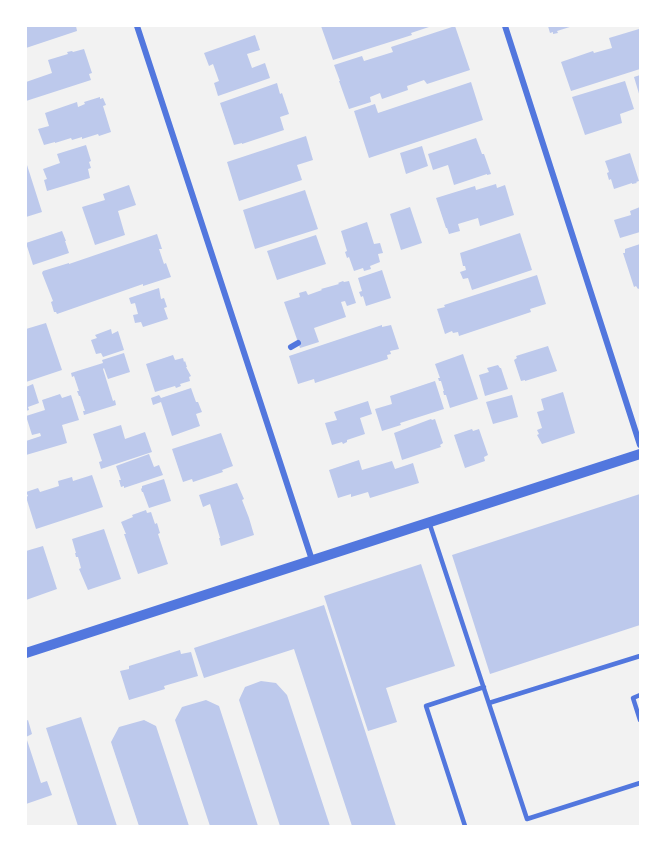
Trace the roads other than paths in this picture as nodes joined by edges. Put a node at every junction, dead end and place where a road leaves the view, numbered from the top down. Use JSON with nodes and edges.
{"nodes":[{"id":1,"x":137,"y":26,"type":"edge"},
{"id":2,"x":505,"y":26,"type":"edge"},
{"id":3,"x":298,"y":343,"type":"dead end"},
{"id":4,"x":291,"y":347,"type":"dead end"},
{"id":5,"x":640,"y":445,"type":"edge"},
{"id":6,"x":640,"y":454,"type":"edge"},
{"id":7,"x":429,"y":522,"type":"junction"},
{"id":8,"x":312,"y":560,"type":"junction"},
{"id":9,"x":26,"y":653,"type":"edge"},
{"id":10,"x":640,"y":656,"type":"edge"},
{"id":11,"x":484,"y":687,"type":"junction"},
{"id":12,"x":640,"y":695,"type":"edge"},
{"id":13,"x":489,"y":703,"type":"junction"},
{"id":14,"x":640,"y":720,"type":"edge"},
{"id":15,"x":640,"y":783,"type":"edge"},
{"id":16,"x":465,"y":826,"type":"edge"}],
"edges":[{"from":1,"to":8,"type":"street"},
{"from":2,"to":5,"type":"street"},
{"from":3,"to":4,"type":"street"},
{"from":6,"to":7,"type":"street"},
{"from":7,"to":8,"type":"street"},
{"from":7,"to":11,"type":"lane"},
{"from":8,"to":9,"type":"street"},
{"from":10,"to":13,"type":"lane"},
{"from":11,"to":13,"type":"lane"},
{"from":11,"to":16,"type":"lane"},
{"from":12,"to":14,"type":"lane"},
{"from":13,"to":15,"type":"lane"}]}
